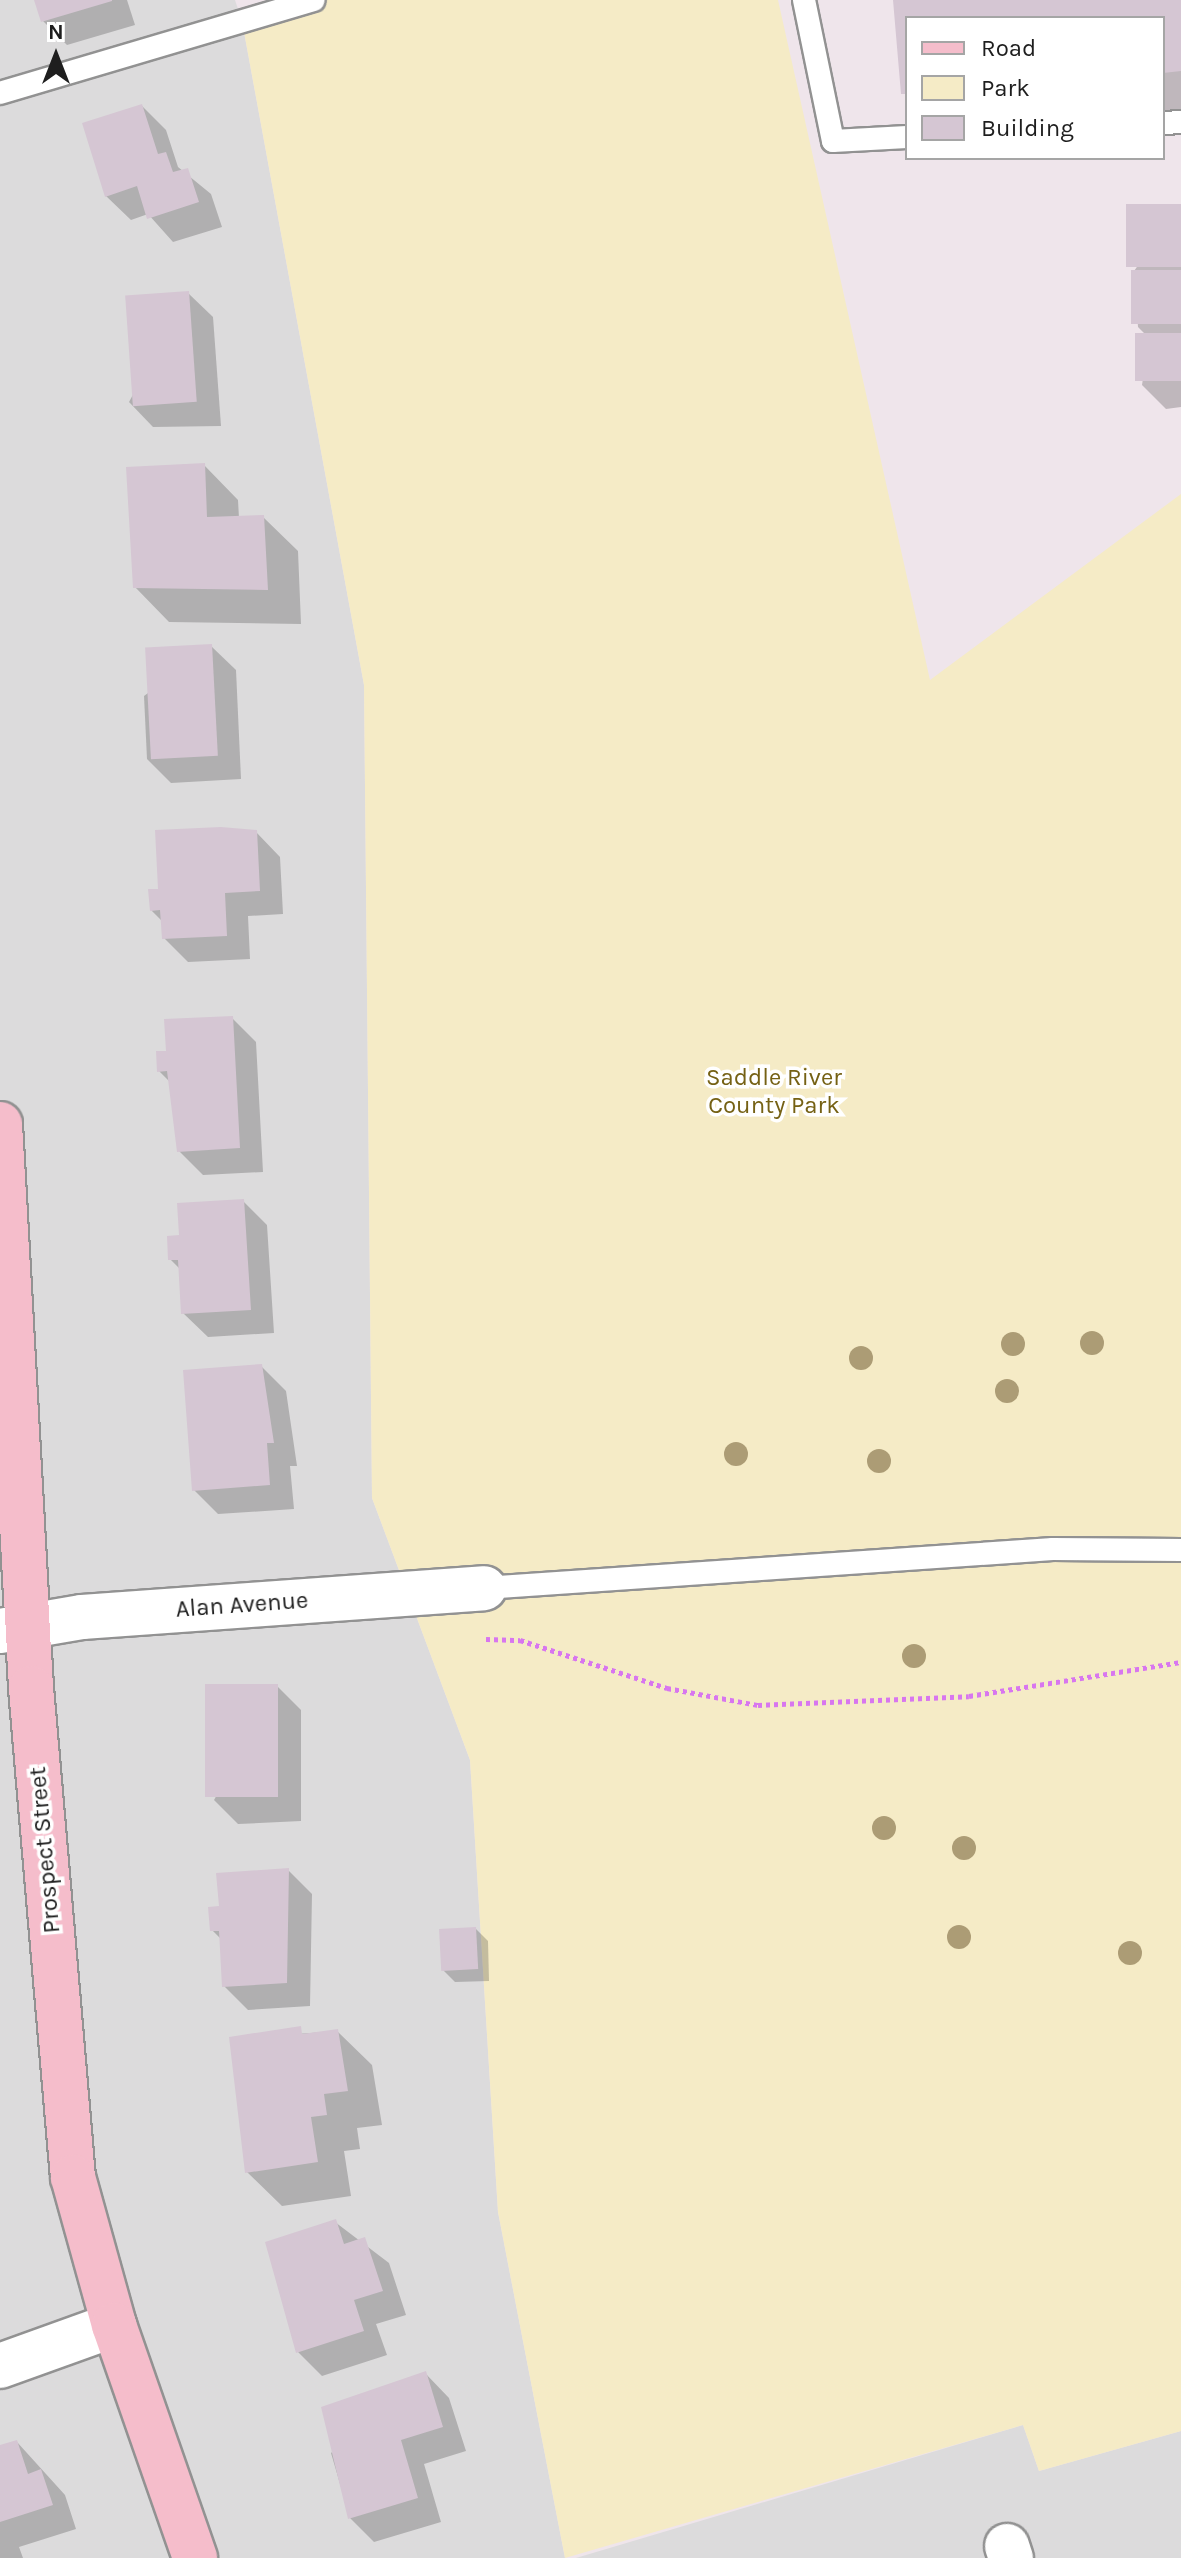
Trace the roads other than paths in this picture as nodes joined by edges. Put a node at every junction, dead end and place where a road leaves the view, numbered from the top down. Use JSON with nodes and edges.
{"nodes":[{"id":1,"x":313,"y":0,"type":"edge"},
{"id":2,"x":804,"y":0,"type":"edge"},
{"id":3,"x":0,"y":93,"type":"edge"},
{"id":4,"x":905,"y":137,"type":"edge"},
{"id":5,"x":0,"y":1124,"type":"edge"},
{"id":6,"x":1180,"y":1548,"type":"edge"},
{"id":7,"x":484,"y":1588,"type":"joint"},
{"id":8,"x":14,"y":1628,"type":"edge"},
{"id":9,"x":114,"y":2325,"type":"junction"},
{"id":10,"x":0,"y":2366,"type":"edge"},
{"id":11,"x":195,"y":2558,"type":"edge"}],
"edges":[{"from":1,"to":3,"type":"lane"},
{"from":2,"to":4,"type":"lane"},
{"from":5,"to":8,"type":"main road","name":"Prospect Street"},
{"from":6,"to":7,"type":"lane"},
{"from":7,"to":8,"type":"street","name":"Alan Avenue"},
{"from":8,"to":9,"type":"main road","name":"Prospect Street"},
{"from":9,"to":10,"type":"street"},
{"from":9,"to":11,"type":"main road","name":"Prospect Street"}]}
